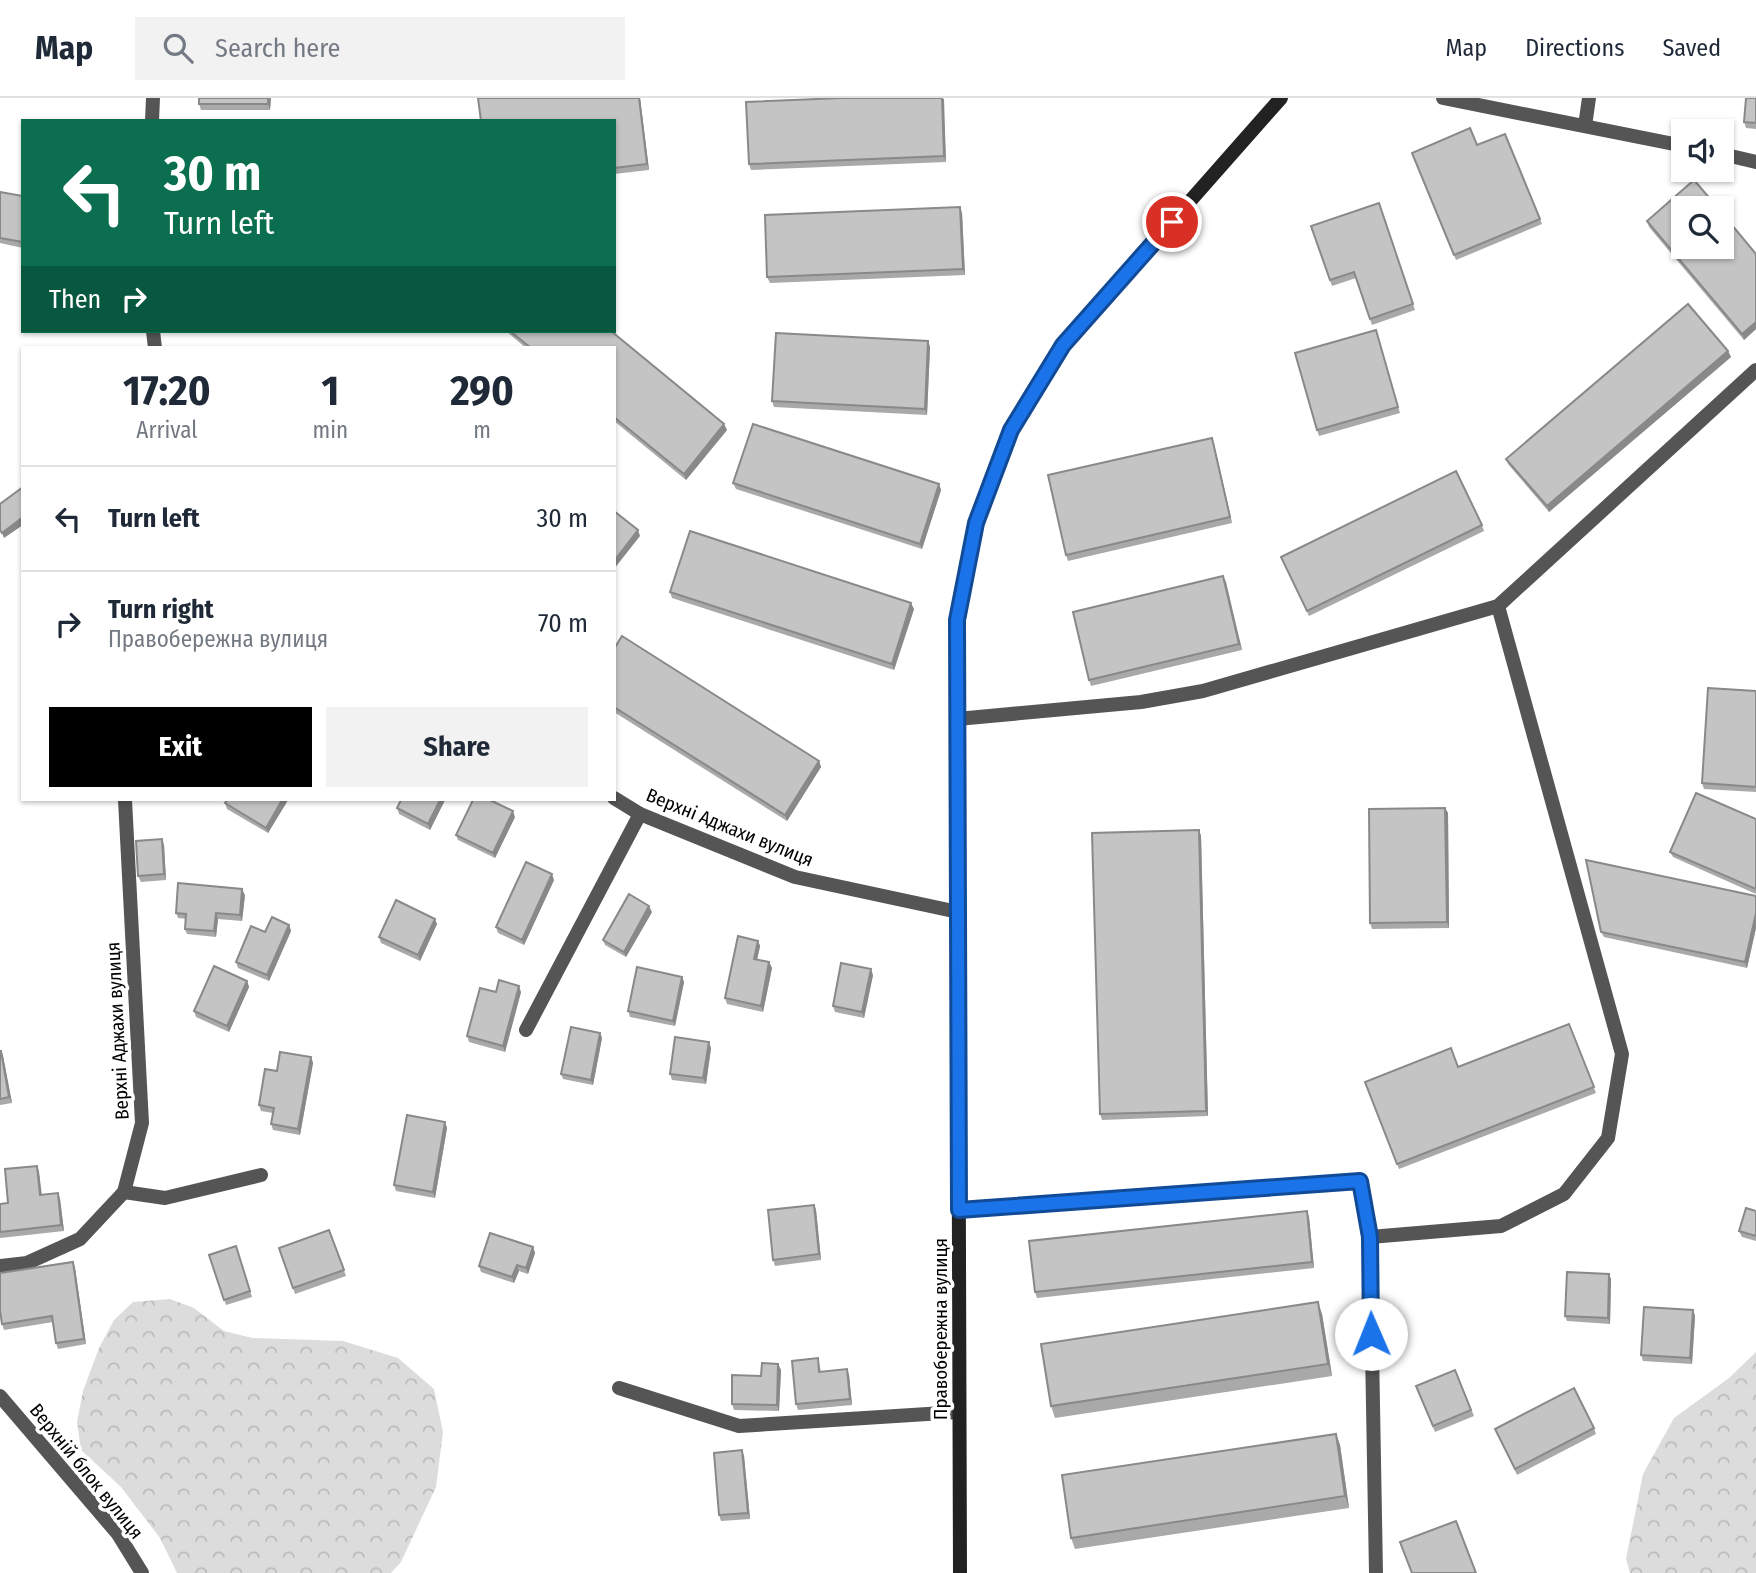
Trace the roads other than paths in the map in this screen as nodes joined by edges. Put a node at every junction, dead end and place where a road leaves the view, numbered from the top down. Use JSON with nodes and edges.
{"nodes":[{"id":1,"x":153,"y":98,"type":"edge"},
{"id":2,"x":1281,"y":98,"type":"edge"},
{"id":3,"x":1443,"y":98,"type":"edge"},
{"id":4,"x":1589,"y":98,"type":"edge"},
{"id":5,"x":152,"y":119,"type":"edge"},
{"id":6,"x":1585,"y":126,"type":"junction"},
{"id":7,"x":1671,"y":143,"type":"edge"},
{"id":8,"x":1734,"y":157,"type":"edge"},
{"id":9,"x":1756,"y":162,"type":"edge"},
{"id":10,"x":1756,"y":370,"type":"edge"},
{"id":11,"x":1498,"y":606,"type":"junction"},
{"id":12,"x":957,"y":719,"type":"junction"},
{"id":13,"x":616,"y":799,"type":"edge"},
{"id":14,"x":125,"y":801,"type":"edge"},
{"id":15,"x":640,"y":814,"type":"junction"},
{"id":16,"x":958,"y":912,"type":"junction"},
{"id":17,"x":526,"y":1030,"type":"dead end"},
{"id":18,"x":261,"y":1175,"type":"dead end"},
{"id":19,"x":124,"y":1192,"type":"junction"},
{"id":20,"x":959,"y":1210,"type":"junction"},
{"id":21,"x":1370,"y":1237,"type":"junction"},
{"id":22,"x":0,"y":1266,"type":"edge"},
{"id":23,"x":619,"y":1388,"type":"dead end"},
{"id":24,"x":0,"y":1396,"type":"edge"},
{"id":25,"x":960,"y":1412,"type":"junction"},
{"id":26,"x":142,"y":1573,"type":"edge"},
{"id":27,"x":960,"y":1573,"type":"edge"},
{"id":28,"x":1376,"y":1573,"type":"edge"}],
"edges":[{"from":1,"to":5,"type":"street"},
{"from":2,"to":12,"type":"street","name":"Правобережна вулиця"},
{"from":3,"to":6,"type":"street"},
{"from":4,"to":6,"type":"street"},
{"from":6,"to":7,"type":"street"},
{"from":8,"to":9,"type":"street"},
{"from":10,"to":11,"type":"street"},
{"from":11,"to":12,"type":"street"},
{"from":11,"to":21,"type":"street"},
{"from":12,"to":16,"type":"street","name":"Правобережна вулиця"},
{"from":13,"to":15,"type":"street","name":"Верхні Аджахи вулиця"},
{"from":14,"to":19,"type":"street","name":"Верхні Аджахи вулиця"},
{"from":15,"to":16,"type":"street","name":"Верхні Аджахи вулиця"},
{"from":15,"to":17,"type":"street"},
{"from":16,"to":20,"type":"street","name":"Правобережна вулиця"},
{"from":18,"to":19,"type":"street"},
{"from":19,"to":22,"type":"street","name":"Верхні Аджахи вулиця"},
{"from":20,"to":21,"type":"street"},
{"from":20,"to":25,"type":"street","name":"Правобережна вулиця"},
{"from":21,"to":28,"type":"street"},
{"from":23,"to":25,"type":"street"},
{"from":24,"to":26,"type":"street","name":"Верхній блок вулиця"},
{"from":25,"to":27,"type":"street","name":"Правобережна вулиця"}]}
